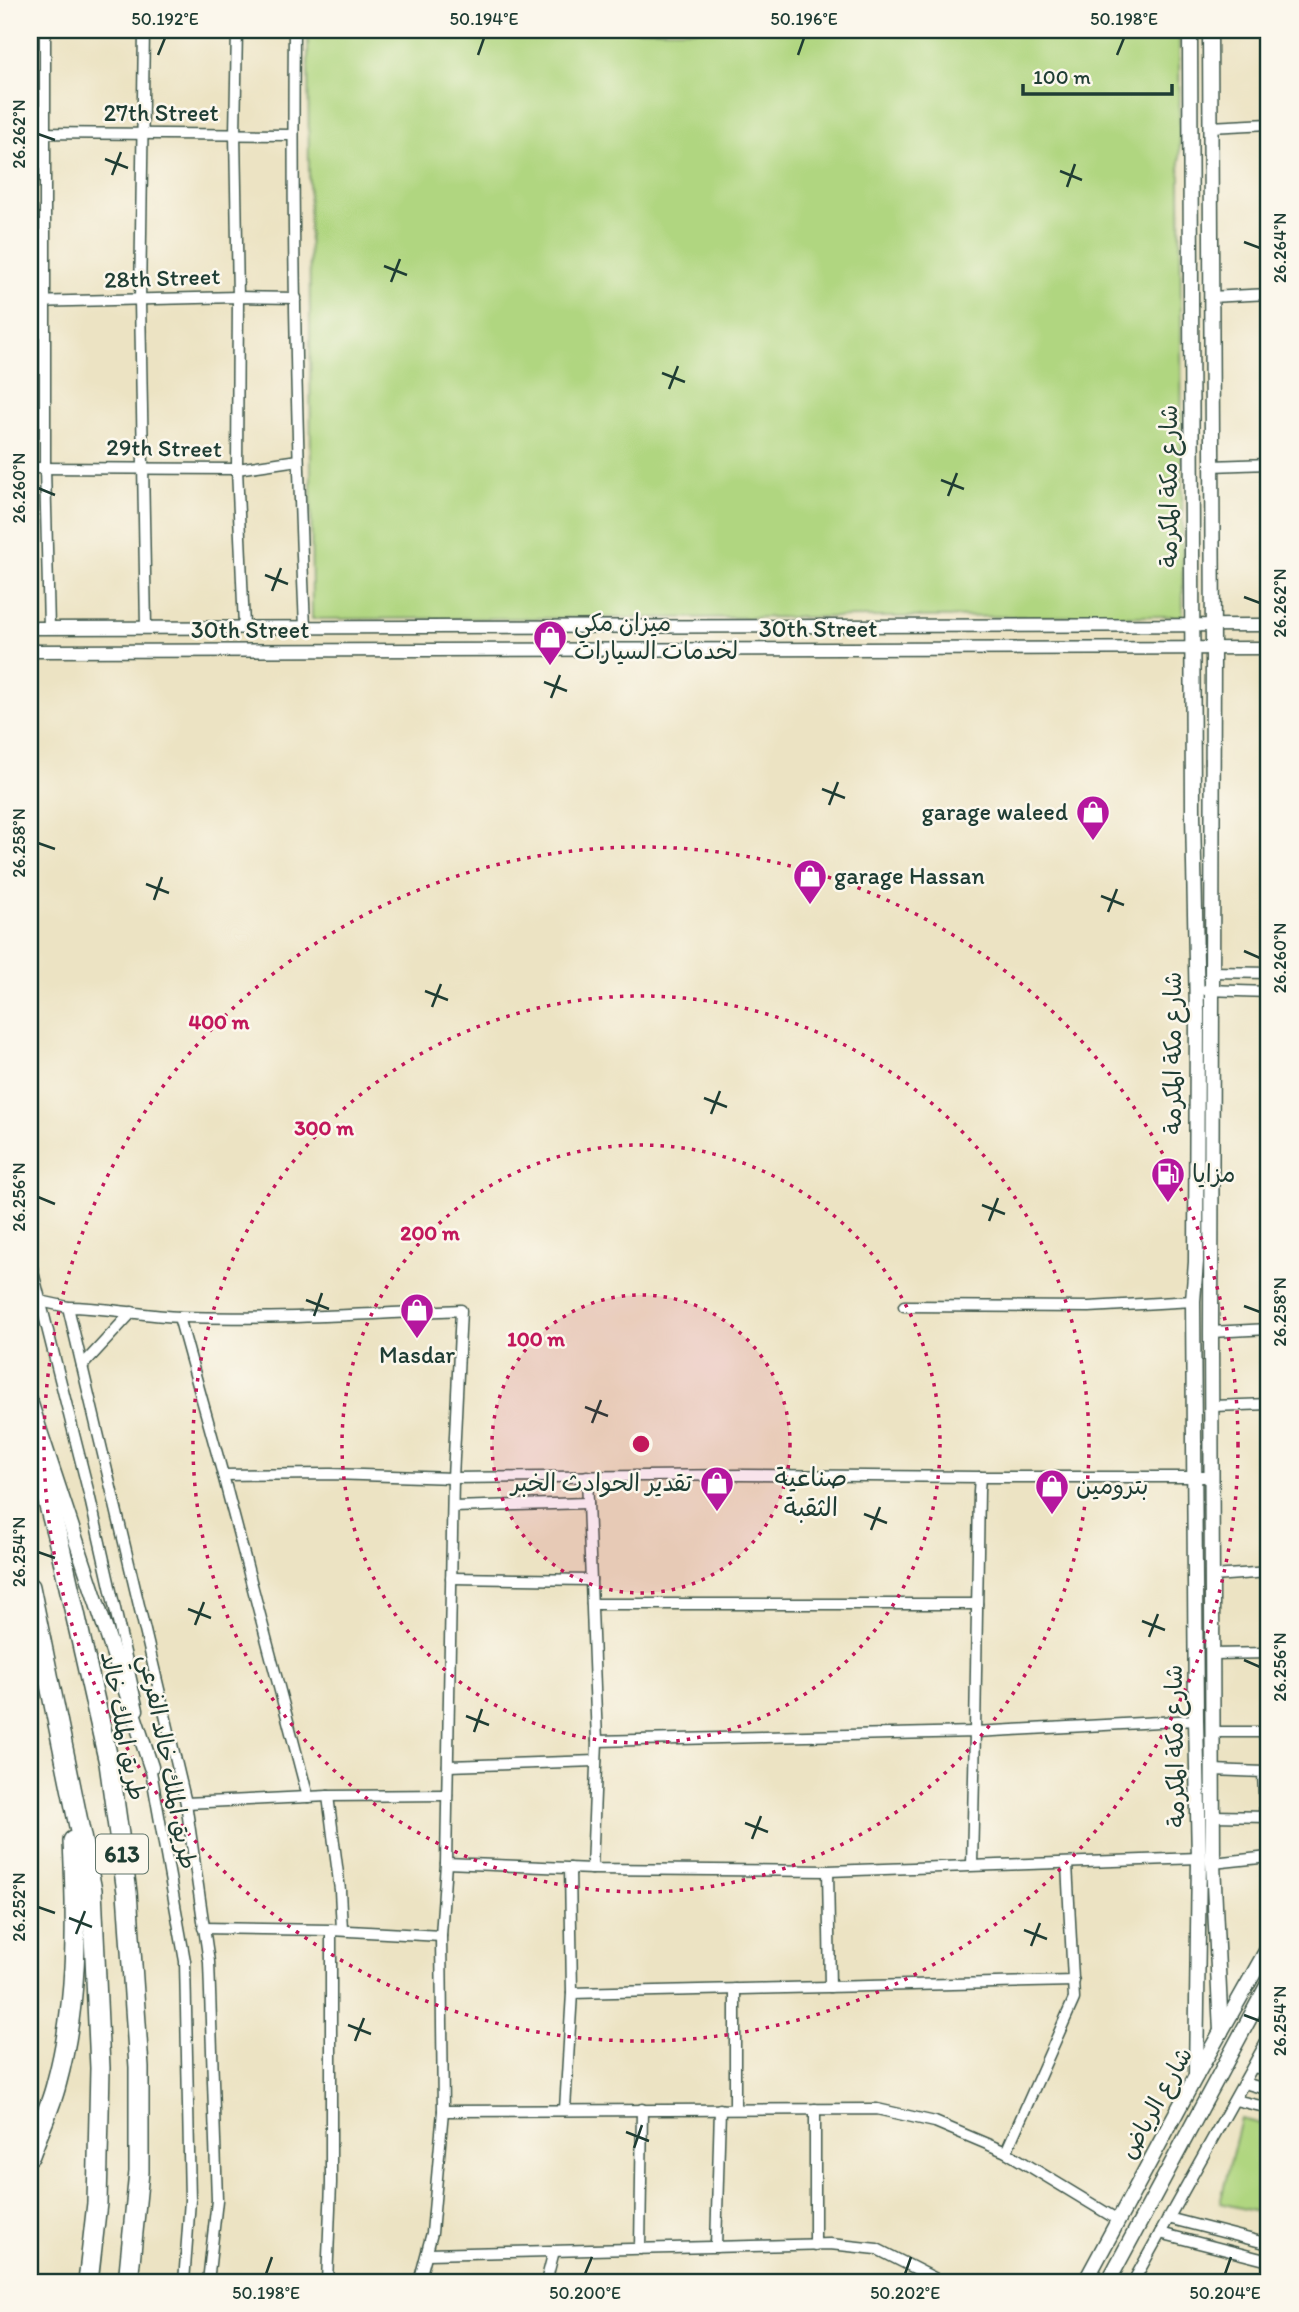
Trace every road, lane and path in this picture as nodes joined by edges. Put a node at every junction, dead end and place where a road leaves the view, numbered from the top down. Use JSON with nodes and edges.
{"nodes":[{"id":1,"x":46,"y":30,"type":"edge"},
{"id":2,"x":144,"y":30,"type":"edge"},
{"id":3,"x":237,"y":30,"type":"edge"},
{"id":4,"x":294,"y":30,"type":"edge"},
{"id":5,"x":1190,"y":30,"type":"edge"},
{"id":6,"x":1210,"y":30,"type":"edge"},
{"id":7,"x":1269,"y":124,"type":"edge"},
{"id":8,"x":1210,"y":127,"type":"junction"},
{"id":9,"x":30,"y":133,"type":"edge"},
{"id":10,"x":45,"y":133,"type":"junction"},
{"id":11,"x":235,"y":134,"type":"junction"},
{"id":12,"x":142,"y":135,"type":"junction"},
{"id":13,"x":293,"y":135,"type":"junction"},
{"id":14,"x":1269,"y":294,"type":"edge"},
{"id":15,"x":238,"y":297,"type":"junction"},
{"id":16,"x":1210,"y":297,"type":"junction"},
{"id":17,"x":296,"y":298,"type":"junction"},
{"id":18,"x":140,"y":301,"type":"junction"},
{"id":19,"x":30,"y":302,"type":"edge"},
{"id":20,"x":45,"y":302,"type":"junction"},
{"id":21,"x":298,"y":460,"type":"junction"},
{"id":22,"x":1269,"y":464,"type":"edge"},
{"id":23,"x":1211,"y":466,"type":"junction"},
{"id":24,"x":30,"y":468,"type":"edge"},
{"id":25,"x":45,"y":468,"type":"junction"},
{"id":26,"x":143,"y":468,"type":"junction"},
{"id":27,"x":237,"y":469,"type":"junction"},
{"id":28,"x":1192,"y":625,"type":"junction"},
{"id":29,"x":1213,"y":625,"type":"junction"},
{"id":30,"x":1269,"y":625,"type":"edge"},
{"id":31,"x":244,"y":626,"type":"junction"},
{"id":32,"x":305,"y":626,"type":"junction"},
{"id":33,"x":146,"y":627,"type":"junction"},
{"id":34,"x":30,"y":628,"type":"edge"},
{"id":35,"x":49,"y":628,"type":"junction"},
{"id":36,"x":1192,"y":648,"type":"junction"},
{"id":37,"x":1213,"y":648,"type":"junction"},
{"id":38,"x":1269,"y":648,"type":"edge"},
{"id":39,"x":30,"y":651,"type":"edge"},
{"id":40,"x":1212,"y":972,"type":"junction"},
{"id":41,"x":1269,"y":973,"type":"edge"},
{"id":42,"x":1197,"y":989,"type":"junction"},
{"id":43,"x":1213,"y":991,"type":"junction"},
{"id":44,"x":1269,"y":992,"type":"edge"},
{"id":45,"x":30,"y":1260,"type":"edge"},
{"id":46,"x":40,"y":1301,"type":"junction"},
{"id":47,"x":1193,"y":1301,"type":"junction"},
{"id":48,"x":904,"y":1306,"type":"dead end"},
{"id":49,"x":68,"y":1307,"type":"junction"},
{"id":50,"x":132,"y":1312,"type":"junction"},
{"id":51,"x":179,"y":1317,"type":"junction"},
{"id":52,"x":1269,"y":1329,"type":"edge"},
{"id":53,"x":1211,"y":1332,"type":"junction"},
{"id":54,"x":82,"y":1366,"type":"junction"},
{"id":55,"x":30,"y":1401,"type":"edge"},
{"id":56,"x":1269,"y":1404,"type":"edge"},
{"id":57,"x":1213,"y":1406,"type":"junction"},
{"id":58,"x":30,"y":1435,"type":"edge"},
{"id":59,"x":223,"y":1475,"type":"junction"},
{"id":60,"x":587,"y":1476,"type":"junction"},
{"id":61,"x":1213,"y":1476,"type":"junction"},
{"id":62,"x":980,"y":1477,"type":"junction"},
{"id":63,"x":1195,"y":1477,"type":"junction"},
{"id":64,"x":453,"y":1478,"type":"junction"},
{"id":65,"x":588,"y":1503,"type":"junction"},
{"id":66,"x":453,"y":1507,"type":"junction"},
{"id":67,"x":1269,"y":1572,"type":"edge"},
{"id":68,"x":1213,"y":1576,"type":"junction"},
{"id":69,"x":451,"y":1578,"type":"junction"},
{"id":70,"x":591,"y":1580,"type":"junction"},
{"id":71,"x":30,"y":1587,"type":"edge"},
{"id":72,"x":592,"y":1604,"type":"junction"},
{"id":73,"x":977,"y":1604,"type":"junction"},
{"id":74,"x":1196,"y":1647,"type":"junction"},
{"id":75,"x":1269,"y":1653,"type":"edge"},
{"id":76,"x":1213,"y":1660,"type":"junction"},
{"id":77,"x":1196,"y":1720,"type":"junction"},
{"id":78,"x":975,"y":1732,"type":"junction"},
{"id":79,"x":1213,"y":1732,"type":"junction"},
{"id":80,"x":1269,"y":1732,"type":"edge"},
{"id":81,"x":597,"y":1741,"type":"junction"},
{"id":82,"x":596,"y":1761,"type":"junction"},
{"id":83,"x":448,"y":1766,"type":"junction"},
{"id":84,"x":151,"y":1767,"type":"junction"},
{"id":85,"x":1213,"y":1770,"type":"junction"},
{"id":86,"x":69,"y":1773,"type":"junction"},
{"id":87,"x":447,"y":1795,"type":"junction"},
{"id":88,"x":328,"y":1796,"type":"junction"},
{"id":89,"x":308,"y":1797,"type":"junction"},
{"id":90,"x":186,"y":1803,"type":"junction"},
{"id":91,"x":1213,"y":1816,"type":"junction"},
{"id":92,"x":1267,"y":1817,"type":"edge"},
{"id":93,"x":1269,"y":1857,"type":"edge"},
{"id":94,"x":1206,"y":1861,"type":"junction"},
{"id":95,"x":446,"y":1863,"type":"junction"},
{"id":96,"x":1067,"y":1864,"type":"junction"},
{"id":97,"x":972,"y":1865,"type":"junction"},
{"id":98,"x":570,"y":1868,"type":"junction"},
{"id":99,"x":592,"y":1869,"type":"junction"},
{"id":100,"x":828,"y":1871,"type":"junction"},
{"id":101,"x":203,"y":1928,"type":"junction"},
{"id":102,"x":337,"y":1930,"type":"junction"},
{"id":103,"x":442,"y":1936,"type":"junction"},
{"id":104,"x":1269,"y":1947,"type":"edge"},
{"id":105,"x":1073,"y":1981,"type":"junction"},
{"id":106,"x":1269,"y":1982,"type":"edge"},
{"id":107,"x":830,"y":1987,"type":"junction"},
{"id":108,"x":735,"y":1989,"type":"junction"},
{"id":109,"x":1219,"y":1990,"type":"junction"},
{"id":110,"x":1243,"y":1992,"type":"junction"},
{"id":111,"x":572,"y":1993,"type":"junction"},
{"id":112,"x":1221,"y":2032,"type":"junction"},
{"id":113,"x":1269,"y":2037,"type":"edge"},
{"id":114,"x":1254,"y":2067,"type":"junction"},
{"id":115,"x":1269,"y":2070,"type":"edge"},
{"id":116,"x":1196,"y":2076,"type":"junction"},
{"id":117,"x":1244,"y":2083,"type":"junction"},
{"id":118,"x":1269,"y":2090,"type":"edge"},
{"id":119,"x":1235,"y":2100,"type":"junction"},
{"id":120,"x":1269,"y":2108,"type":"edge"},
{"id":121,"x":565,"y":2109,"type":"junction"},
{"id":122,"x":642,"y":2109,"type":"junction"},
{"id":123,"x":720,"y":2109,"type":"junction"},
{"id":124,"x":735,"y":2109,"type":"junction"},
{"id":125,"x":815,"y":2109,"type":"junction"},
{"id":126,"x":443,"y":2111,"type":"junction"},
{"id":127,"x":31,"y":2150,"type":"edge"},
{"id":128,"x":1006,"y":2152,"type":"junction"},
{"id":129,"x":1168,"y":2218,"type":"junction"},
{"id":130,"x":1118,"y":2220,"type":"junction"},
{"id":131,"x":1160,"y":2233,"type":"junction"},
{"id":132,"x":1269,"y":2244,"type":"edge"},
{"id":133,"x":815,"y":2245,"type":"junction"},
{"id":134,"x":716,"y":2247,"type":"junction"},
{"id":135,"x":640,"y":2249,"type":"junction"},
{"id":136,"x":554,"y":2251,"type":"junction"},
{"id":137,"x":428,"y":2254,"type":"junction"},
{"id":138,"x":1269,"y":2261,"type":"edge"},
{"id":139,"x":937,"y":2281,"type":"edge"},
{"id":140,"x":88,"y":2282,"type":"edge"},
{"id":141,"x":128,"y":2282,"type":"edge"},
{"id":142,"x":184,"y":2282,"type":"edge"},
{"id":143,"x":208,"y":2282,"type":"edge"},
{"id":144,"x":327,"y":2282,"type":"edge"},
{"id":145,"x":419,"y":2282,"type":"edge"},
{"id":146,"x":546,"y":2282,"type":"edge"},
{"id":147,"x":1085,"y":2282,"type":"edge"},
{"id":148,"x":1108,"y":2282,"type":"edge"},
{"id":149,"x":1133,"y":2282,"type":"edge"}],
"edges":[{"from":1,"to":10,"type":"street"},
{"from":2,"to":12,"type":"street"},
{"from":3,"to":11,"type":"street"},
{"from":4,"to":13,"type":"street"},
{"from":5,"to":28,"type":"main road","name":"شارع مكة المكرمة"},
{"from":6,"to":8,"type":"main road","name":"شارع مكة المكرمة"},
{"from":7,"to":8,"type":"street"},
{"from":8,"to":16,"type":"main road","name":"شارع مكة المكرمة"},
{"from":9,"to":10,"type":"street","name":"27th Street"},
{"from":10,"to":12,"type":"street","name":"27th Street"},
{"from":10,"to":20,"type":"street"},
{"from":11,"to":12,"type":"street","name":"27th Street"},
{"from":11,"to":13,"type":"street","name":"27th Street"},
{"from":11,"to":15,"type":"street"},
{"from":12,"to":18,"type":"street"},
{"from":13,"to":17,"type":"street"},
{"from":14,"to":16,"type":"street"},
{"from":15,"to":17,"type":"street","name":"28th Street"},
{"from":15,"to":18,"type":"street","name":"28th Street"},
{"from":15,"to":27,"type":"street"},
{"from":16,"to":23,"type":"main road","name":"شارع مكة المكرمة"},
{"from":17,"to":21,"type":"street"},
{"from":18,"to":20,"type":"street","name":"28th Street"},
{"from":18,"to":26,"type":"street"},
{"from":19,"to":20,"type":"street","name":"28th Street"},
{"from":20,"to":25,"type":"street"},
{"from":21,"to":27,"type":"street","name":"29th Street"},
{"from":21,"to":32,"type":"street"},
{"from":22,"to":23,"type":"street"},
{"from":23,"to":29,"type":"main road","name":"شارع مكة المكرمة"},
{"from":24,"to":25,"type":"street","name":"29th Street"},
{"from":25,"to":26,"type":"street","name":"29th Street"},
{"from":25,"to":35,"type":"street"},
{"from":26,"to":27,"type":"street","name":"29th Street"},
{"from":26,"to":33,"type":"street"},
{"from":27,"to":31,"type":"street"},
{"from":28,"to":29,"type":"street","name":"30th Street"},
{"from":28,"to":32,"type":"street","name":"30th Street"},
{"from":28,"to":36,"type":"main road","name":"شارع مكة المكرمة"},
{"from":29,"to":30,"type":"street","name":"30th Street"},
{"from":29,"to":37,"type":"main road","name":"شارع مكة المكرمة"},
{"from":31,"to":32,"type":"street","name":"30th Street"},
{"from":31,"to":33,"type":"street","name":"30th Street"},
{"from":33,"to":35,"type":"street","name":"30th Street"},
{"from":34,"to":35,"type":"street","name":"30th Street"},
{"from":36,"to":37,"type":"street","name":"30th Street"},
{"from":36,"to":39,"type":"street","name":"30th Street"},
{"from":36,"to":42,"type":"main road","name":"شارع مكة المكرمة"},
{"from":37,"to":38,"type":"street","name":"30th Street"},
{"from":37,"to":40,"type":"main road","name":"شارع مكة المكرمة"},
{"from":40,"to":41,"type":"street"},
{"from":40,"to":43,"type":"main road","name":"شارع مكة المكرمة"},
{"from":42,"to":43,"type":"street"},
{"from":42,"to":47,"type":"main road","name":"شارع مكة المكرمة"},
{"from":43,"to":44,"type":"street"},
{"from":43,"to":53,"type":"main road","name":"شارع مكة المكرمة"},
{"from":45,"to":46,"type":"street","name":"طريق الملك خالد الفرعي"},
{"from":46,"to":49,"type":"street"},
{"from":46,"to":84,"type":"street","name":"طريق الملك خالد الفرعي"},
{"from":47,"to":48,"type":"street"},
{"from":47,"to":63,"type":"main road","name":"شارع مكة المكرمة"},
{"from":49,"to":50,"type":"street"},
{"from":49,"to":54,"type":"street"},
{"from":50,"to":51,"type":"street"},
{"from":50,"to":54,"type":"street"},
{"from":51,"to":59,"type":"street"},
{"from":51,"to":64,"type":"street"},
{"from":52,"to":53,"type":"street"},
{"from":53,"to":57,"type":"main road","name":"شارع مكة المكرمة"},
{"from":54,"to":90,"type":"street"},
{"from":55,"to":84,"type":"main road"},
{"from":56,"to":57,"type":"street"},
{"from":57,"to":61,"type":"main road","name":"شارع مكة المكرمة"},
{"from":58,"to":141,"type":"highway","name":"طريق الملك خالد","number":"613"},
{"from":59,"to":64,"type":"street"},
{"from":59,"to":89,"type":"street"},
{"from":60,"to":62,"type":"street"},
{"from":60,"to":64,"type":"street"},
{"from":60,"to":65,"type":"street"},
{"from":61,"to":63,"type":"street"},
{"from":61,"to":68,"type":"main road","name":"شارع مكة المكرمة"},
{"from":62,"to":63,"type":"street"},
{"from":62,"to":73,"type":"street"},
{"from":63,"to":74,"type":"main road","name":"شارع مكة المكرمة"},
{"from":64,"to":66,"type":"street"},
{"from":65,"to":66,"type":"street"},
{"from":65,"to":70,"type":"street"},
{"from":66,"to":69,"type":"street"},
{"from":67,"to":68,"type":"street"},
{"from":68,"to":76,"type":"main road","name":"شارع مكة المكرمة"},
{"from":69,"to":70,"type":"street"},
{"from":69,"to":83,"type":"street"},
{"from":70,"to":72,"type":"street"},
{"from":71,"to":86,"type":"highway","number":"613"},
{"from":72,"to":73,"type":"street"},
{"from":72,"to":81,"type":"street"},
{"from":73,"to":78,"type":"street"},
{"from":74,"to":76,"type":"main road"},
{"from":74,"to":77,"type":"main road","name":"شارع مكة المكرمة"},
{"from":75,"to":76,"type":"street"},
{"from":76,"to":79,"type":"main road","name":"شارع مكة المكرمة"},
{"from":77,"to":78,"type":"street"},
{"from":77,"to":94,"type":"main road","name":"شارع مكة المكرمة"},
{"from":78,"to":81,"type":"street"},
{"from":78,"to":97,"type":"street"},
{"from":79,"to":80,"type":"street"},
{"from":79,"to":85,"type":"main road","name":"شارع مكة المكرمة"},
{"from":81,"to":82,"type":"street"},
{"from":82,"to":83,"type":"street"},
{"from":82,"to":99,"type":"street"},
{"from":83,"to":87,"type":"street"},
{"from":84,"to":142,"type":"street","name":"طريق الملك خالد الفرعي"},
{"from":85,"to":91,"type":"main road","name":"شارع مكة المكرمة"},
{"from":85,"to":92,"type":"street"},
{"from":86,"to":127,"type":"highway"},
{"from":86,"to":140,"type":"highway","number":"613"},
{"from":87,"to":88,"type":"street"},
{"from":87,"to":95,"type":"street"},
{"from":88,"to":89,"type":"street"},
{"from":88,"to":102,"type":"street"},
{"from":89,"to":90,"type":"street"},
{"from":90,"to":101,"type":"street"},
{"from":91,"to":92,"type":"street"},
{"from":91,"to":94,"type":"main road","name":"شارع مكة المكرمة"},
{"from":93,"to":94,"type":"street"},
{"from":94,"to":96,"type":"street"},
{"from":94,"to":109,"type":"main road","name":"شارع مكة المكرمة"},
{"from":94,"to":116,"type":"main road","name":"شارع مكة المكرمة"},
{"from":95,"to":98,"type":"street"},
{"from":95,"to":103,"type":"street"},
{"from":96,"to":97,"type":"street"},
{"from":96,"to":105,"type":"street"},
{"from":97,"to":100,"type":"street"},
{"from":98,"to":99,"type":"street"},
{"from":98,"to":111,"type":"street"},
{"from":99,"to":100,"type":"street"},
{"from":100,"to":107,"type":"street"},
{"from":101,"to":102,"type":"street"},
{"from":101,"to":143,"type":"street"},
{"from":102,"to":103,"type":"street"},
{"from":102,"to":144,"type":"street"},
{"from":103,"to":126,"type":"street"},
{"from":104,"to":110,"type":"main road","name":"شارع الرياض"},
{"from":105,"to":107,"type":"street"},
{"from":105,"to":128,"type":"street"},
{"from":106,"to":148,"type":"main road","name":"شارع الرياض"},
{"from":107,"to":108,"type":"street"},
{"from":108,"to":111,"type":"street"},
{"from":108,"to":124,"type":"street"},
{"from":109,"to":110,"type":"main road"},
{"from":109,"to":112,"type":"main road","name":"شارع مكة المكرمة"},
{"from":110,"to":112,"type":"main road","name":"شارع الرياض"},
{"from":111,"to":121,"type":"street"},
{"from":112,"to":116,"type":"main road","name":"شارع الرياض"},
{"from":113,"to":114,"type":"street"},
{"from":114,"to":115,"type":"street"},
{"from":114,"to":117,"type":"street"},
{"from":116,"to":130,"type":"main road","name":"شارع الرياض"},
{"from":117,"to":118,"type":"street"},
{"from":117,"to":119,"type":"street"},
{"from":119,"to":120,"type":"street"},
{"from":119,"to":129,"type":"street"},
{"from":121,"to":122,"type":"street"},
{"from":121,"to":126,"type":"street"},
{"from":122,"to":123,"type":"street"},
{"from":122,"to":135,"type":"street"},
{"from":123,"to":124,"type":"street"},
{"from":123,"to":134,"type":"street"},
{"from":124,"to":125,"type":"street"},
{"from":125,"to":128,"type":"street"},
{"from":125,"to":133,"type":"street"},
{"from":126,"to":137,"type":"street"},
{"from":128,"to":130,"type":"street"},
{"from":129,"to":131,"type":"street"},
{"from":129,"to":132,"type":"street"},
{"from":130,"to":147,"type":"main road","name":"شارع الرياض"},
{"from":131,"to":138,"type":"street"},
{"from":131,"to":149,"type":"street"},
{"from":133,"to":134,"type":"street"},
{"from":133,"to":139,"type":"street"},
{"from":134,"to":135,"type":"street"},
{"from":135,"to":136,"type":"street"},
{"from":136,"to":137,"type":"street"},
{"from":136,"to":146,"type":"street"},
{"from":137,"to":145,"type":"street"}]}
